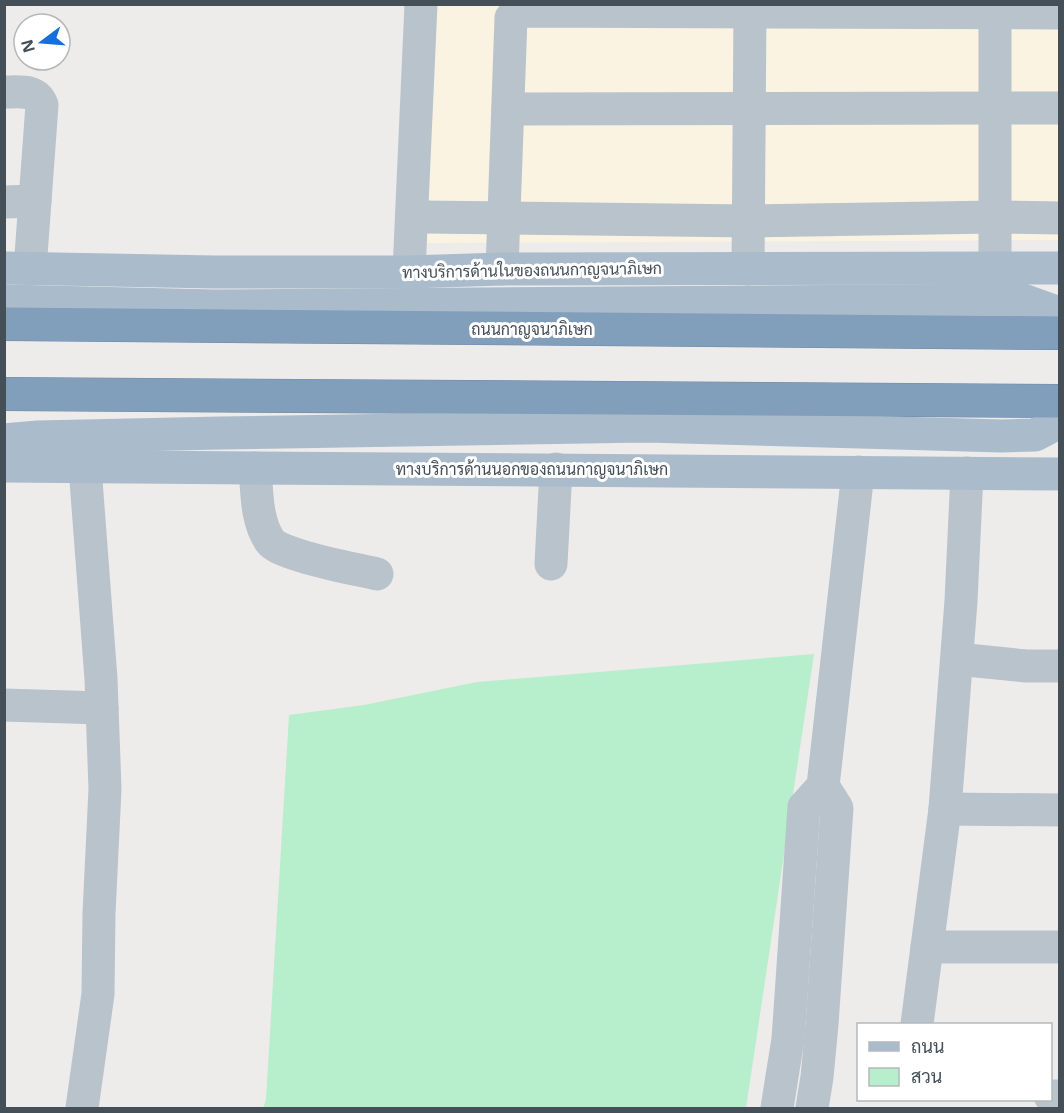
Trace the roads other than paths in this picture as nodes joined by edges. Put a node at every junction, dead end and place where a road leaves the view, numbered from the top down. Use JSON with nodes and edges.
{"nodes":[{"id":1,"x":421,"y":4,"type":"edge"},
{"id":2,"x":750,"y":11,"type":"junction"},
{"id":3,"x":995,"y":12,"type":"junction"},
{"id":4,"x":1059,"y":13,"type":"edge"},
{"id":5,"x":4,"y":92,"type":"edge"},
{"id":6,"x":749,"y":108,"type":"junction"},
{"id":7,"x":994,"y":108,"type":"junction"},
{"id":8,"x":1059,"y":108,"type":"edge"},
{"id":9,"x":508,"y":109,"type":"junction"},
{"id":10,"x":20,"y":202,"type":"edge"},
{"id":11,"x":424,"y":217,"type":"dead end"},
{"id":12,"x":995,"y":217,"type":"junction"},
{"id":13,"x":504,"y":218,"type":"junction"},
{"id":14,"x":1059,"y":218,"type":"edge"},
{"id":15,"x":750,"y":221,"type":"junction"},
{"id":16,"x":995,"y":267,"type":"junction"},
{"id":17,"x":17,"y":268,"type":"edge"},
{"id":18,"x":1059,"y":268,"type":"edge"},
{"id":19,"x":502,"y":269,"type":"junction"},
{"id":20,"x":748,"y":269,"type":"junction"},
{"id":21,"x":409,"y":272,"type":"junction"},
{"id":22,"x":4,"y":301,"type":"edge"},
{"id":23,"x":1059,"y":318,"type":"edge"},
{"id":24,"x":4,"y":324,"type":"edge"},
{"id":25,"x":1059,"y":333,"type":"edge"},
{"id":26,"x":4,"y":394,"type":"edge"},
{"id":27,"x":1059,"y":401,"type":"edge"},
{"id":28,"x":1059,"y":422,"type":"edge"},
{"id":29,"x":4,"y":440,"type":"edge"},
{"id":30,"x":4,"y":466,"type":"edge"},
{"id":31,"x":86,"y":467,"type":"junction"},
{"id":32,"x":255,"y":468,"type":"junction"},
{"id":33,"x":556,"y":469,"type":"junction"},
{"id":34,"x":858,"y":472,"type":"junction"},
{"id":35,"x":967,"y":473,"type":"junction"},
{"id":36,"x":1059,"y":474,"type":"edge"},
{"id":37,"x":551,"y":564,"type":"dead end"},
{"id":38,"x":376,"y":574,"type":"dead end"},
{"id":39,"x":957,"y":659,"type":"junction"},
{"id":40,"x":1059,"y":666,"type":"edge"},
{"id":41,"x":4,"y":705,"type":"edge"},
{"id":42,"x":102,"y":708,"type":"junction"},
{"id":43,"x":823,"y":786,"type":"junction"},
{"id":44,"x":945,"y":809,"type":"junction"},
{"id":45,"x":1059,"y":810,"type":"edge"},
{"id":46,"x":927,"y":947,"type":"junction"},
{"id":47,"x":1059,"y":947,"type":"edge"},
{"id":48,"x":790,"y":1022,"type":"junction"},
{"id":49,"x":917,"y":1023,"type":"edge"},
{"id":50,"x":822,"y":1024,"type":"junction"},
{"id":51,"x":82,"y":1108,"type":"edge"},
{"id":52,"x":777,"y":1108,"type":"edge"},
{"id":53,"x":812,"y":1108,"type":"edge"}],
"edges":[{"from":1,"to":21,"type":"street"},
{"from":2,"to":3,"type":"street"},
{"from":2,"to":6,"type":"street"},
{"from":2,"to":9,"type":"street"},
{"from":3,"to":4,"type":"street"},
{"from":3,"to":7,"type":"street"},
{"from":5,"to":10,"type":"street"},
{"from":6,"to":7,"type":"street"},
{"from":6,"to":9,"type":"street"},
{"from":6,"to":15,"type":"street"},
{"from":7,"to":8,"type":"street"},
{"from":7,"to":12,"type":"street"},
{"from":9,"to":13,"type":"street"},
{"from":10,"to":17,"type":"street"},
{"from":11,"to":13,"type":"street"},
{"from":12,"to":14,"type":"street"},
{"from":12,"to":15,"type":"street"},
{"from":12,"to":16,"type":"street"},
{"from":13,"to":15,"type":"street"},
{"from":13,"to":19,"type":"street"},
{"from":15,"to":20,"type":"street"},
{"from":16,"to":18,"type":"main road","name":"ทางบริการด้านในของถนนกาญจนาภิเษก"},
{"from":16,"to":20,"type":"main road","name":"ทางบริการด้านในของถนนกาญจนาภิเษก"},
{"from":17,"to":21,"type":"main road","name":"ทางบริการด้านในของถนนกาญจนาภิเษก"},
{"from":19,"to":20,"type":"main road","name":"ทางบริการด้านในของถนนกาญจนาภิเษก"},
{"from":19,"to":21,"type":"main road","name":"ทางบริการด้านในของถนนกาญจนาภิเษก"},
{"from":22,"to":23,"type":"main road"},
{"from":24,"to":25,"type":"highway","name":"ถนนกาญจนาภิเษก"},
{"from":26,"to":27,"type":"highway"},
{"from":28,"to":29,"type":"main road"},
{"from":30,"to":31,"type":"main road","name":"ทางบริการด้านนอกของถนนกาญจนาภิเษก"},
{"from":31,"to":32,"type":"main road","name":"ทางบริการด้านนอกของถนนกาญจนาภิเษก"},
{"from":31,"to":42,"type":"street"},
{"from":32,"to":33,"type":"main road","name":"ทางบริการด้านนอกของถนนกาญจนาภิเษก"},
{"from":32,"to":38,"type":"street"},
{"from":33,"to":34,"type":"main road","name":"ทางบริการด้านนอกของถนนกาญจนาภิเษก"},
{"from":33,"to":37,"type":"street"},
{"from":34,"to":35,"type":"main road","name":"ทางบริการด้านนอกของถนนกาญจนาภิเษก"},
{"from":34,"to":43,"type":"street"},
{"from":35,"to":36,"type":"main road","name":"ทางบริการด้านนอกของถนนกาญจนาภิเษก"},
{"from":35,"to":39,"type":"street"},
{"from":39,"to":40,"type":"street"},
{"from":39,"to":44,"type":"street"},
{"from":41,"to":42,"type":"street"},
{"from":42,"to":51,"type":"street"},
{"from":43,"to":48,"type":"street"},
{"from":43,"to":50,"type":"street"},
{"from":44,"to":45,"type":"street"},
{"from":44,"to":46,"type":"street"},
{"from":46,"to":47,"type":"street"},
{"from":46,"to":49,"type":"street"},
{"from":48,"to":50,"type":"street"},
{"from":48,"to":52,"type":"street"},
{"from":50,"to":53,"type":"street"}]}
